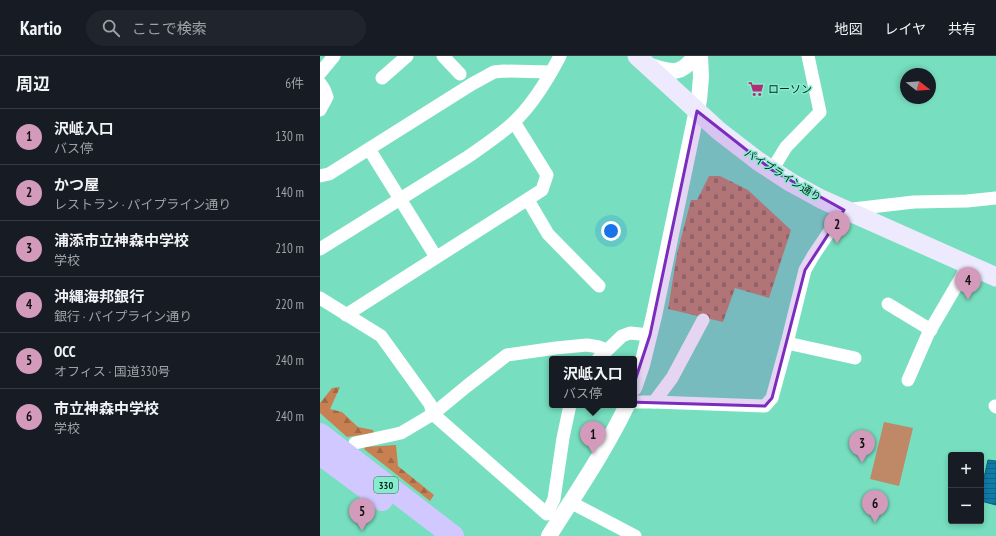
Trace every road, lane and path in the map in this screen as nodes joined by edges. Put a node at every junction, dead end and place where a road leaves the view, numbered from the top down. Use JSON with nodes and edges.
{"nodes":[{"id":1,"x":334,"y":56,"type":"edge"},
{"id":2,"x":407,"y":56,"type":"edge"},
{"id":3,"x":443,"y":56,"type":"edge"},
{"id":4,"x":560,"y":56,"type":"edge"},
{"id":5,"x":695,"y":56,"type":"edge"},
{"id":6,"x":700,"y":56,"type":"edge"},
{"id":7,"x":808,"y":56,"type":"edge"},
{"id":8,"x":642,"y":61,"type":"edge"},
{"id":9,"x":552,"y":72,"type":"junction"},
{"id":10,"x":320,"y":73,"type":"edge"},
{"id":11,"x":460,"y":74,"type":"dead end"},
{"id":12,"x":382,"y":78,"type":"dead end"},
{"id":13,"x":320,"y":83,"type":"edge"},
{"id":14,"x":320,"y":110,"type":"edge"},
{"id":15,"x":697,"y":111,"type":"junction"},
{"id":16,"x":514,"y":122,"type":"junction"},
{"id":17,"x":369,"y":149,"type":"junction"},
{"id":18,"x":772,"y":170,"type":"junction"},
{"id":19,"x":320,"y":176,"type":"edge"},
{"id":20,"x":996,"y":198,"type":"edge"},
{"id":21,"x":400,"y":199,"type":"junction"},
{"id":22,"x":528,"y":200,"type":"junction"},
{"id":23,"x":844,"y":210,"type":"junction"},
{"id":24,"x":320,"y":250,"type":"edge"},
{"id":25,"x":436,"y":257,"type":"junction"},
{"id":26,"x":969,"y":264,"type":"junction"},
{"id":27,"x":996,"y":277,"type":"edge"},
{"id":28,"x":599,"y":286,"type":"dead end"},
{"id":29,"x":320,"y":298,"type":"edge"},
{"id":30,"x":888,"y":304,"type":"dead end"},
{"id":31,"x":346,"y":315,"type":"junction"},
{"id":32,"x":703,"y":320,"type":"dead end"},
{"id":33,"x":930,"y":330,"type":"junction"},
{"id":34,"x":650,"y":335,"type":"junction"},
{"id":35,"x":787,"y":343,"type":"junction"},
{"id":36,"x":602,"y":355,"type":"edge"},
{"id":37,"x":855,"y":358,"type":"dead end"},
{"id":38,"x":637,"y":379,"type":"edge"},
{"id":39,"x":908,"y":380,"type":"dead end"},
{"id":40,"x":637,"y":402,"type":"edge"},
{"id":41,"x":654,"y":402,"type":"junction"},
{"id":42,"x":569,"y":408,"type":"edge"},
{"id":43,"x":626,"y":408,"type":"edge"},
{"id":44,"x":433,"y":414,"type":"junction"},
{"id":45,"x":320,"y":434,"type":"edge"},
{"id":46,"x":355,"y":443,"type":"dead end"},
{"id":47,"x":320,"y":454,"type":"edge"},
{"id":48,"x":570,"y":502,"type":"junction"},
{"id":49,"x":430,"y":536,"type":"edge"},
{"id":50,"x":452,"y":536,"type":"edge"},
{"id":51,"x":549,"y":536,"type":"edge"},
{"id":52,"x":635,"y":536,"type":"edge"}],
"edges":[{"from":1,"to":10,"type":"street"},
{"from":2,"to":12,"type":"street"},
{"from":3,"to":11,"type":"street"},
{"from":4,"to":9,"type":"street"},
{"from":5,"to":8,"type":"street"},
{"from":6,"to":15,"type":"street"},
{"from":7,"to":18,"type":"street"},
{"from":8,"to":15,"type":"main road","name":"パイプライン通り"},
{"from":9,"to":16,"type":"street"},
{"from":9,"to":17,"type":"street"},
{"from":13,"to":14,"type":"street"},
{"from":15,"to":18,"type":"main road","name":"パイプライン通り"},
{"from":15,"to":34,"type":"street"},
{"from":16,"to":21,"type":"street"},
{"from":16,"to":22,"type":"street"},
{"from":17,"to":19,"type":"street"},
{"from":17,"to":21,"type":"street"},
{"from":18,"to":23,"type":"main road","name":"パイプライン通り"},
{"from":20,"to":23,"type":"street"},
{"from":21,"to":24,"type":"street"},
{"from":21,"to":25,"type":"street"},
{"from":22,"to":25,"type":"street"},
{"from":22,"to":28,"type":"street"},
{"from":23,"to":26,"type":"main road","name":"パイプライン通り"},
{"from":23,"to":35,"type":"street"},
{"from":25,"to":31,"type":"street"},
{"from":26,"to":27,"type":"main road","name":"パイプライン通り"},
{"from":26,"to":33,"type":"street"},
{"from":29,"to":31,"type":"street"},
{"from":30,"to":33,"type":"street"},
{"from":31,"to":44,"type":"street"},
{"from":32,"to":41,"type":"street"},
{"from":33,"to":39,"type":"street"},
{"from":34,"to":36,"type":"street"},
{"from":34,"to":38,"type":"street"},
{"from":35,"to":37,"type":"street"},
{"from":35,"to":41,"type":"street"},
{"from":36,"to":44,"type":"street"},
{"from":40,"to":41,"type":"street"},
{"from":42,"to":44,"type":"street"},
{"from":43,"to":48,"type":"street"},
{"from":44,"to":46,"type":"street"},
{"from":45,"to":50,"type":"highway","number":"330"},
{"from":47,"to":49,"type":"highway","number":"330"},
{"from":48,"to":51,"type":"street"},
{"from":48,"to":52,"type":"street"}]}
